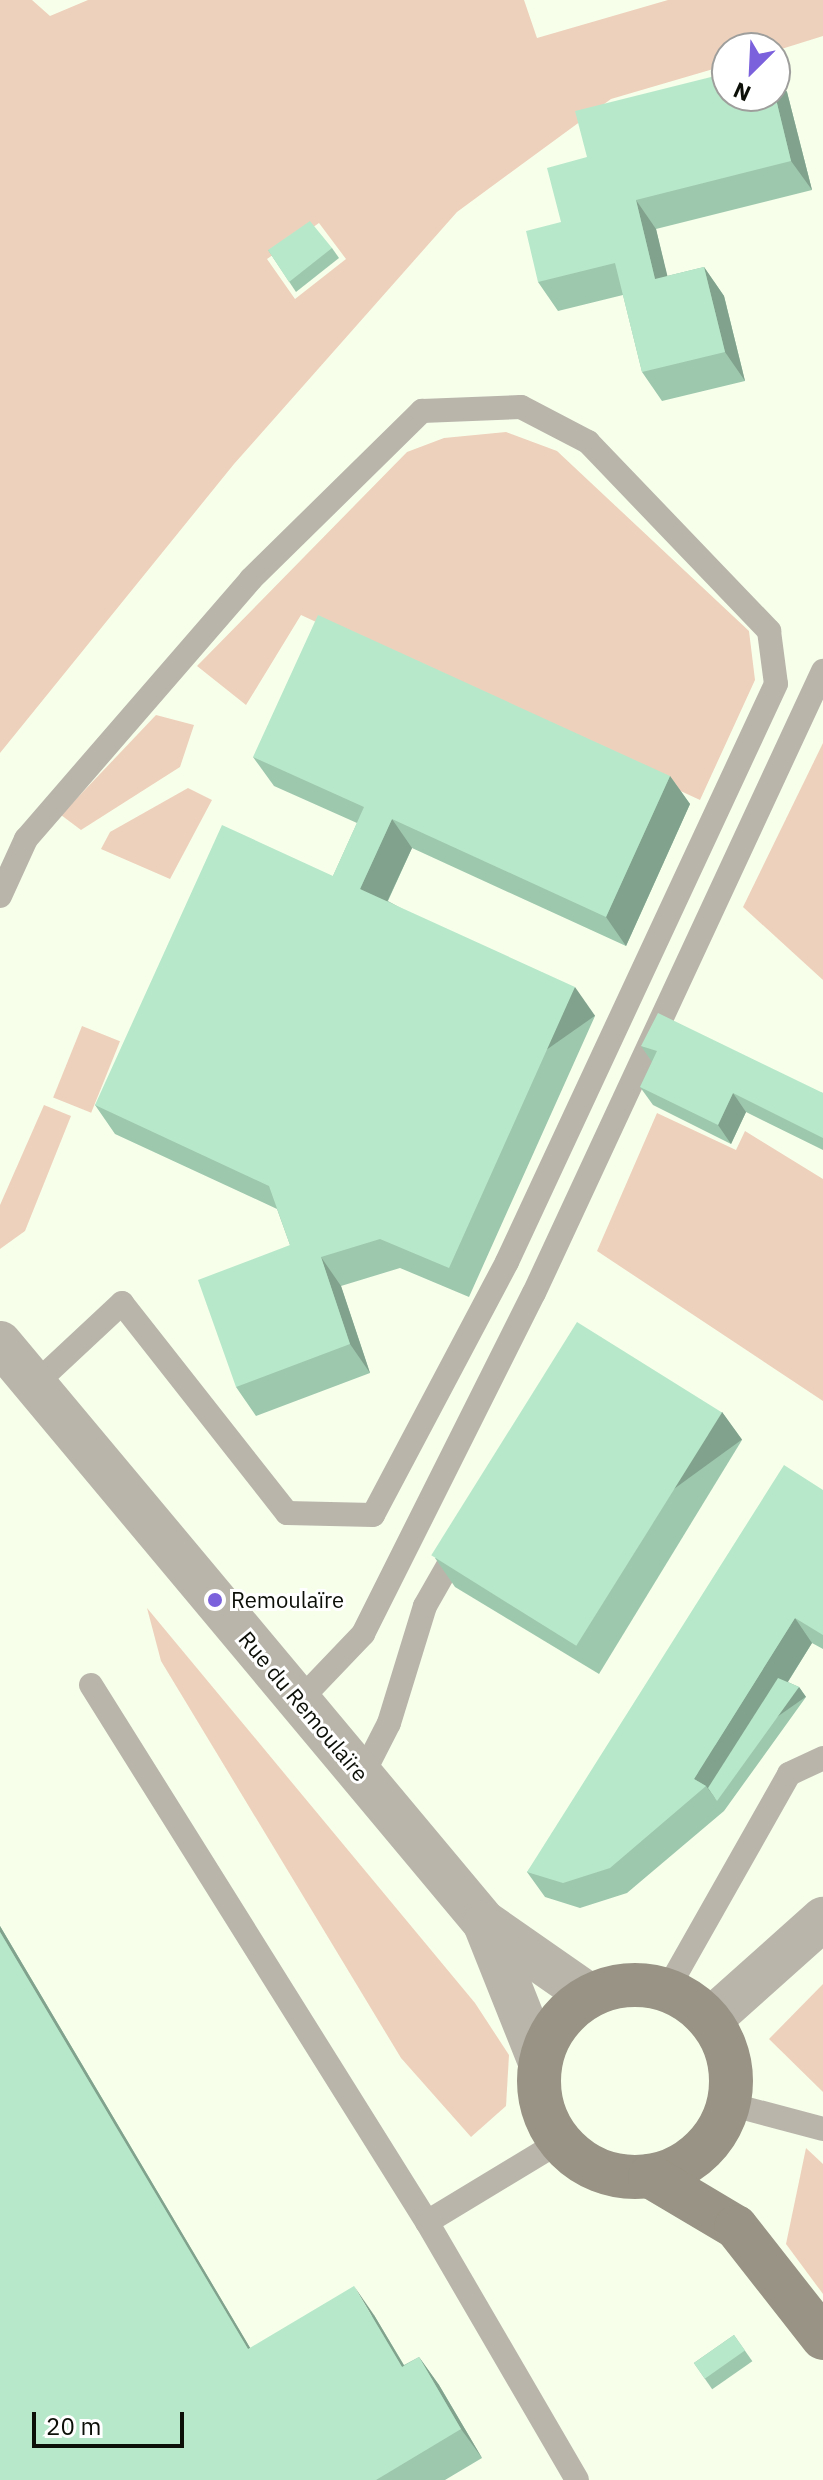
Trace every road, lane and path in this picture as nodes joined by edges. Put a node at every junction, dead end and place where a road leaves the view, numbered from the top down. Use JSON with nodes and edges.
{"nodes":[{"id":1,"x":823,"y":671,"type":"edge"},
{"id":2,"x":0,"y":896,"type":"edge"},
{"id":3,"x":0,"y":1343,"type":"edge"},
{"id":4,"x":35,"y":1384,"type":"junction"},
{"id":5,"x":471,"y":1525,"type":"edge"},
{"id":6,"x":91,"y":1685,"type":"dead end"},
{"id":7,"x":299,"y":1701,"type":"junction"},
{"id":8,"x":823,"y":1758,"type":"edge"},
{"id":9,"x":362,"y":1776,"type":"junction"},
{"id":10,"x":823,"y":1919,"type":"edge"},
{"id":11,"x":484,"y":1922,"type":"junction"},
{"id":12,"x":667,"y":1990,"type":"junction"},
{"id":13,"x":590,"y":1996,"type":"junction"},
{"id":14,"x":710,"y":2020,"type":"junction"},
{"id":15,"x":540,"y":2062,"type":"junction"},
{"id":16,"x":720,"y":2122,"type":"junction"},
{"id":17,"x":823,"y":2129,"type":"edge"},
{"id":18,"x":561,"y":2141,"type":"junction"},
{"id":19,"x":650,"y":2176,"type":"junction"},
{"id":20,"x":427,"y":2222,"type":"junction"},
{"id":21,"x":736,"y":2227,"type":"junction"},
{"id":22,"x":823,"y":2338,"type":"edge"},
{"id":23,"x":577,"y":2480,"type":"edge"}],
"edges":[{"from":1,"to":7,"type":"lane"},
{"from":2,"to":4,"type":"lane"},
{"from":3,"to":4,"type":"street","name":"Rue du Remoulaïre"},
{"from":4,"to":7,"type":"street","name":"Rue du Remoulaïre"},
{"from":5,"to":9,"type":"lane"},
{"from":6,"to":20,"type":"lane"},
{"from":7,"to":9,"type":"street","name":"Rue du Remoulaïre"},
{"from":8,"to":12,"type":"lane"},
{"from":9,"to":11,"type":"street","name":"Rue du Remoulaïre"},
{"from":10,"to":14,"type":"street"},
{"from":11,"to":13,"type":"street","name":"Rue du Remoulaïre"},
{"from":11,"to":15,"type":"street","name":"Rue du Remoulaïre"},
{"from":12,"to":13,"type":"street","name":"Rue du Remoulaïre"},
{"from":12,"to":14,"type":"street","name":"Rue du Remoulaïre"},
{"from":13,"to":15,"type":"street","name":"Rue du Remoulaïre"},
{"from":14,"to":16,"type":"street","name":"Rue du Remoulaïre"},
{"from":15,"to":18,"type":"street","name":"Rue du Remoulaïre"},
{"from":16,"to":17,"type":"lane"},
{"from":16,"to":19,"type":"street","name":"Rue du Remoulaïre"},
{"from":16,"to":21,"type":"street","name":"Rue du Remoulaïre"},
{"from":18,"to":19,"type":"street","name":"Rue du Remoulaïre"},
{"from":18,"to":20,"type":"lane"},
{"from":19,"to":21,"type":"street","name":"Rue du Remoulaïre"},
{"from":20,"to":23,"type":"lane"},
{"from":21,"to":22,"type":"street","name":"Rue du Remoulaïre"}]}
